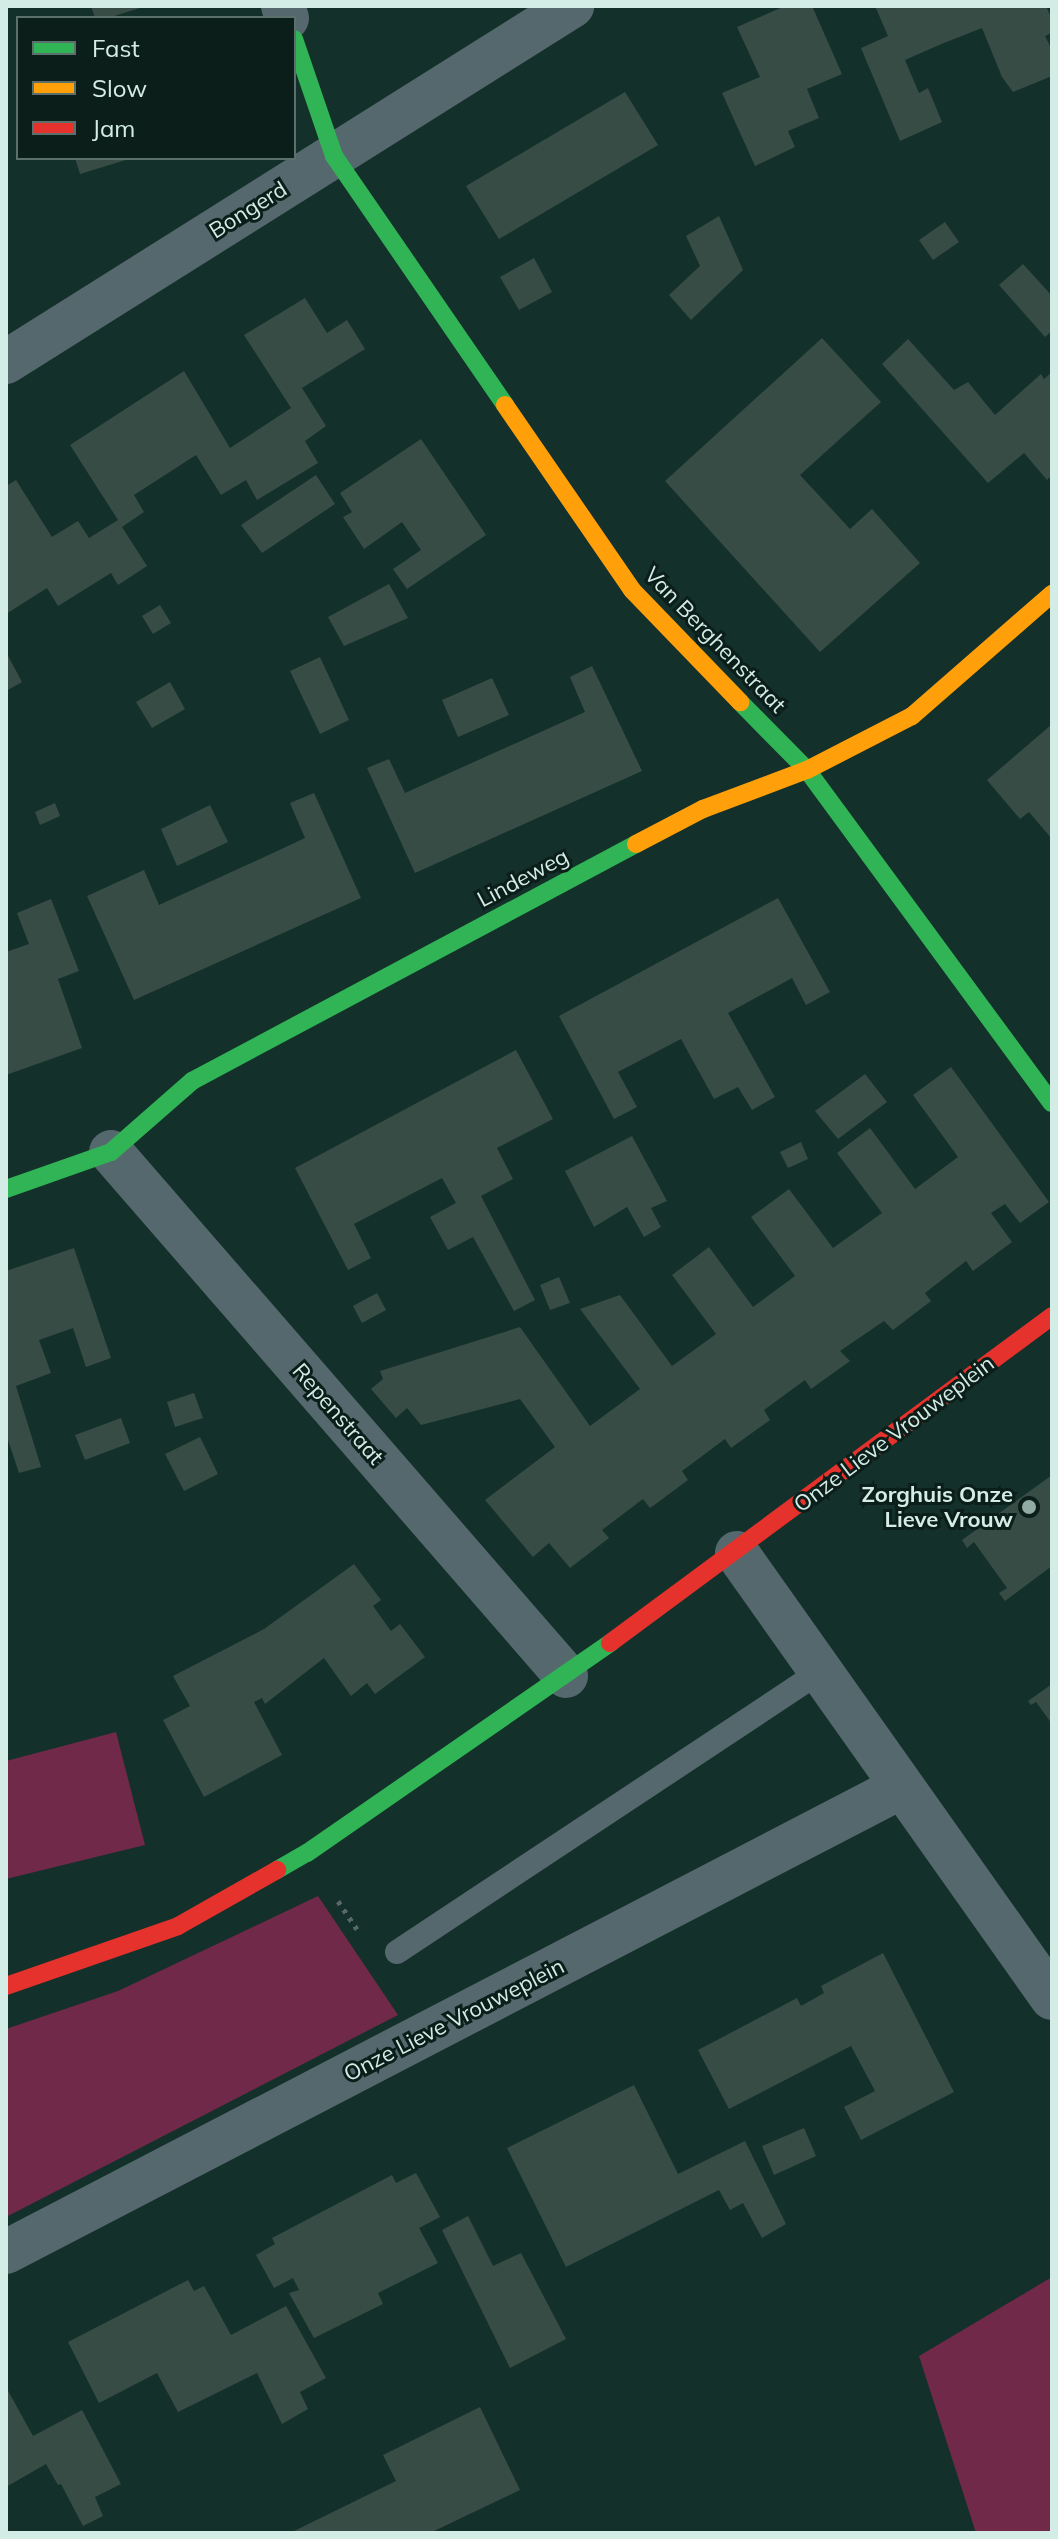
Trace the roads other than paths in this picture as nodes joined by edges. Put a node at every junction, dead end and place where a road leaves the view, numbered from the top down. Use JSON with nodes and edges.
{"nodes":[{"id":1,"x":572,"y":6,"type":"edge"},
{"id":2,"x":296,"y":45,"type":"edge"},
{"id":3,"x":334,"y":156,"type":"junction"},
{"id":4,"x":6,"y":362,"type":"edge"},
{"id":5,"x":1052,"y":594,"type":"edge"},
{"id":6,"x":807,"y":770,"type":"junction"},
{"id":7,"x":1052,"y":1103,"type":"edge"},
{"id":8,"x":111,"y":1152,"type":"junction"},
{"id":9,"x":6,"y":1189,"type":"edge"},
{"id":10,"x":1052,"y":1316,"type":"edge"},
{"id":11,"x":737,"y":1553,"type":"junction"},
{"id":12,"x":821,"y":1671,"type":"junction"},
{"id":13,"x":566,"y":1676,"type":"junction"},
{"id":14,"x":901,"y":1787,"type":"junction"},
{"id":15,"x":397,"y":1952,"type":"dead end"},
{"id":16,"x":6,"y":1986,"type":"edge"},
{"id":17,"x":1052,"y":1998,"type":"edge"},
{"id":18,"x":6,"y":2252,"type":"edge"}],
"edges":[{"from":1,"to":3,"type":"street","name":"Bongerd"},
{"from":2,"to":3,"type":"street","name":"Van Berghenstraat"},
{"from":3,"to":4,"type":"street","name":"Bongerd"},
{"from":3,"to":6,"type":"street","name":"Van Berghenstraat"},
{"from":5,"to":6,"type":"street","name":"Lindeweg"},
{"from":6,"to":7,"type":"street","name":"Van Berghenstraat"},
{"from":6,"to":8,"type":"street","name":"Lindeweg"},
{"from":8,"to":9,"type":"street","name":"Lindeweg"},
{"from":8,"to":13,"type":"street","name":"Repenstraat"},
{"from":10,"to":11,"type":"street","name":"Onze Lieve Vrouweplein"},
{"from":11,"to":12,"type":"street"},
{"from":11,"to":13,"type":"street","name":"Onze Lieve Vrouweplein"},
{"from":12,"to":14,"type":"street"},
{"from":12,"to":15,"type":"lane"},
{"from":13,"to":16,"type":"street","name":"Onze Lieve Vrouweplein"},
{"from":14,"to":17,"type":"street"},
{"from":14,"to":18,"type":"street","name":"Onze Lieve Vrouweplein"}]}
